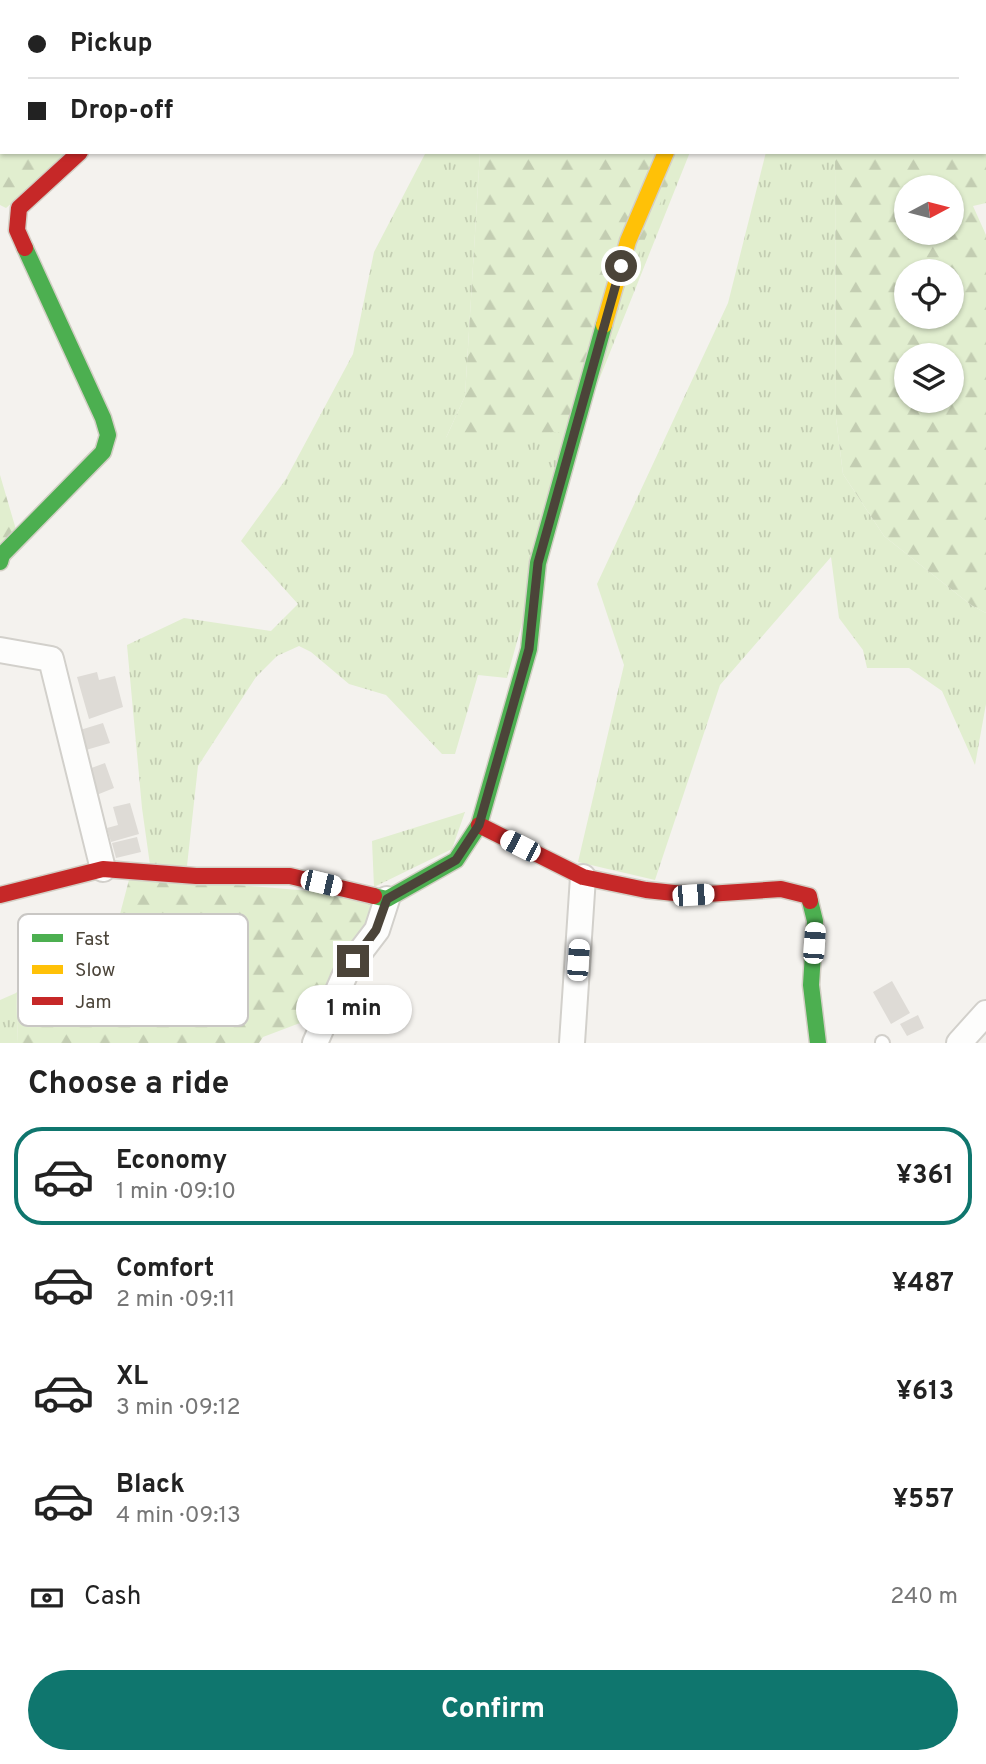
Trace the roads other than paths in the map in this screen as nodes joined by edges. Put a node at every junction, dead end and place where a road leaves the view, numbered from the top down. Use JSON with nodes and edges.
{"nodes":[{"id":1,"x":78,"y":154,"type":"edge"},
{"id":2,"x":665,"y":154,"type":"edge"},
{"id":3,"x":0,"y":562,"type":"edge"},
{"id":4,"x":0,"y":650,"type":"edge"},
{"id":5,"x":479,"y":825,"type":"junction"},
{"id":6,"x":103,"y":869,"type":"junction"},
{"id":7,"x":583,"y":877,"type":"junction"},
{"id":8,"x":0,"y":895,"type":"edge"},
{"id":9,"x":387,"y":899,"type":"junction"},
{"id":10,"x":986,"y":1013,"type":"edge"},
{"id":11,"x":963,"y":1042,"type":"edge"},
{"id":12,"x":315,"y":1043,"type":"edge"},
{"id":13,"x":572,"y":1043,"type":"edge"},
{"id":14,"x":818,"y":1043,"type":"edge"}],
"edges":[{"from":1,"to":3,"type":"street"},
{"from":2,"to":5,"type":"street"},
{"from":4,"to":6,"type":"street"},
{"from":5,"to":7,"type":"street"},
{"from":5,"to":9,"type":"street"},
{"from":6,"to":8,"type":"street"},
{"from":6,"to":9,"type":"street"},
{"from":7,"to":13,"type":"street"},
{"from":7,"to":14,"type":"street"},
{"from":9,"to":12,"type":"street"},
{"from":10,"to":11,"type":"street"}]}
